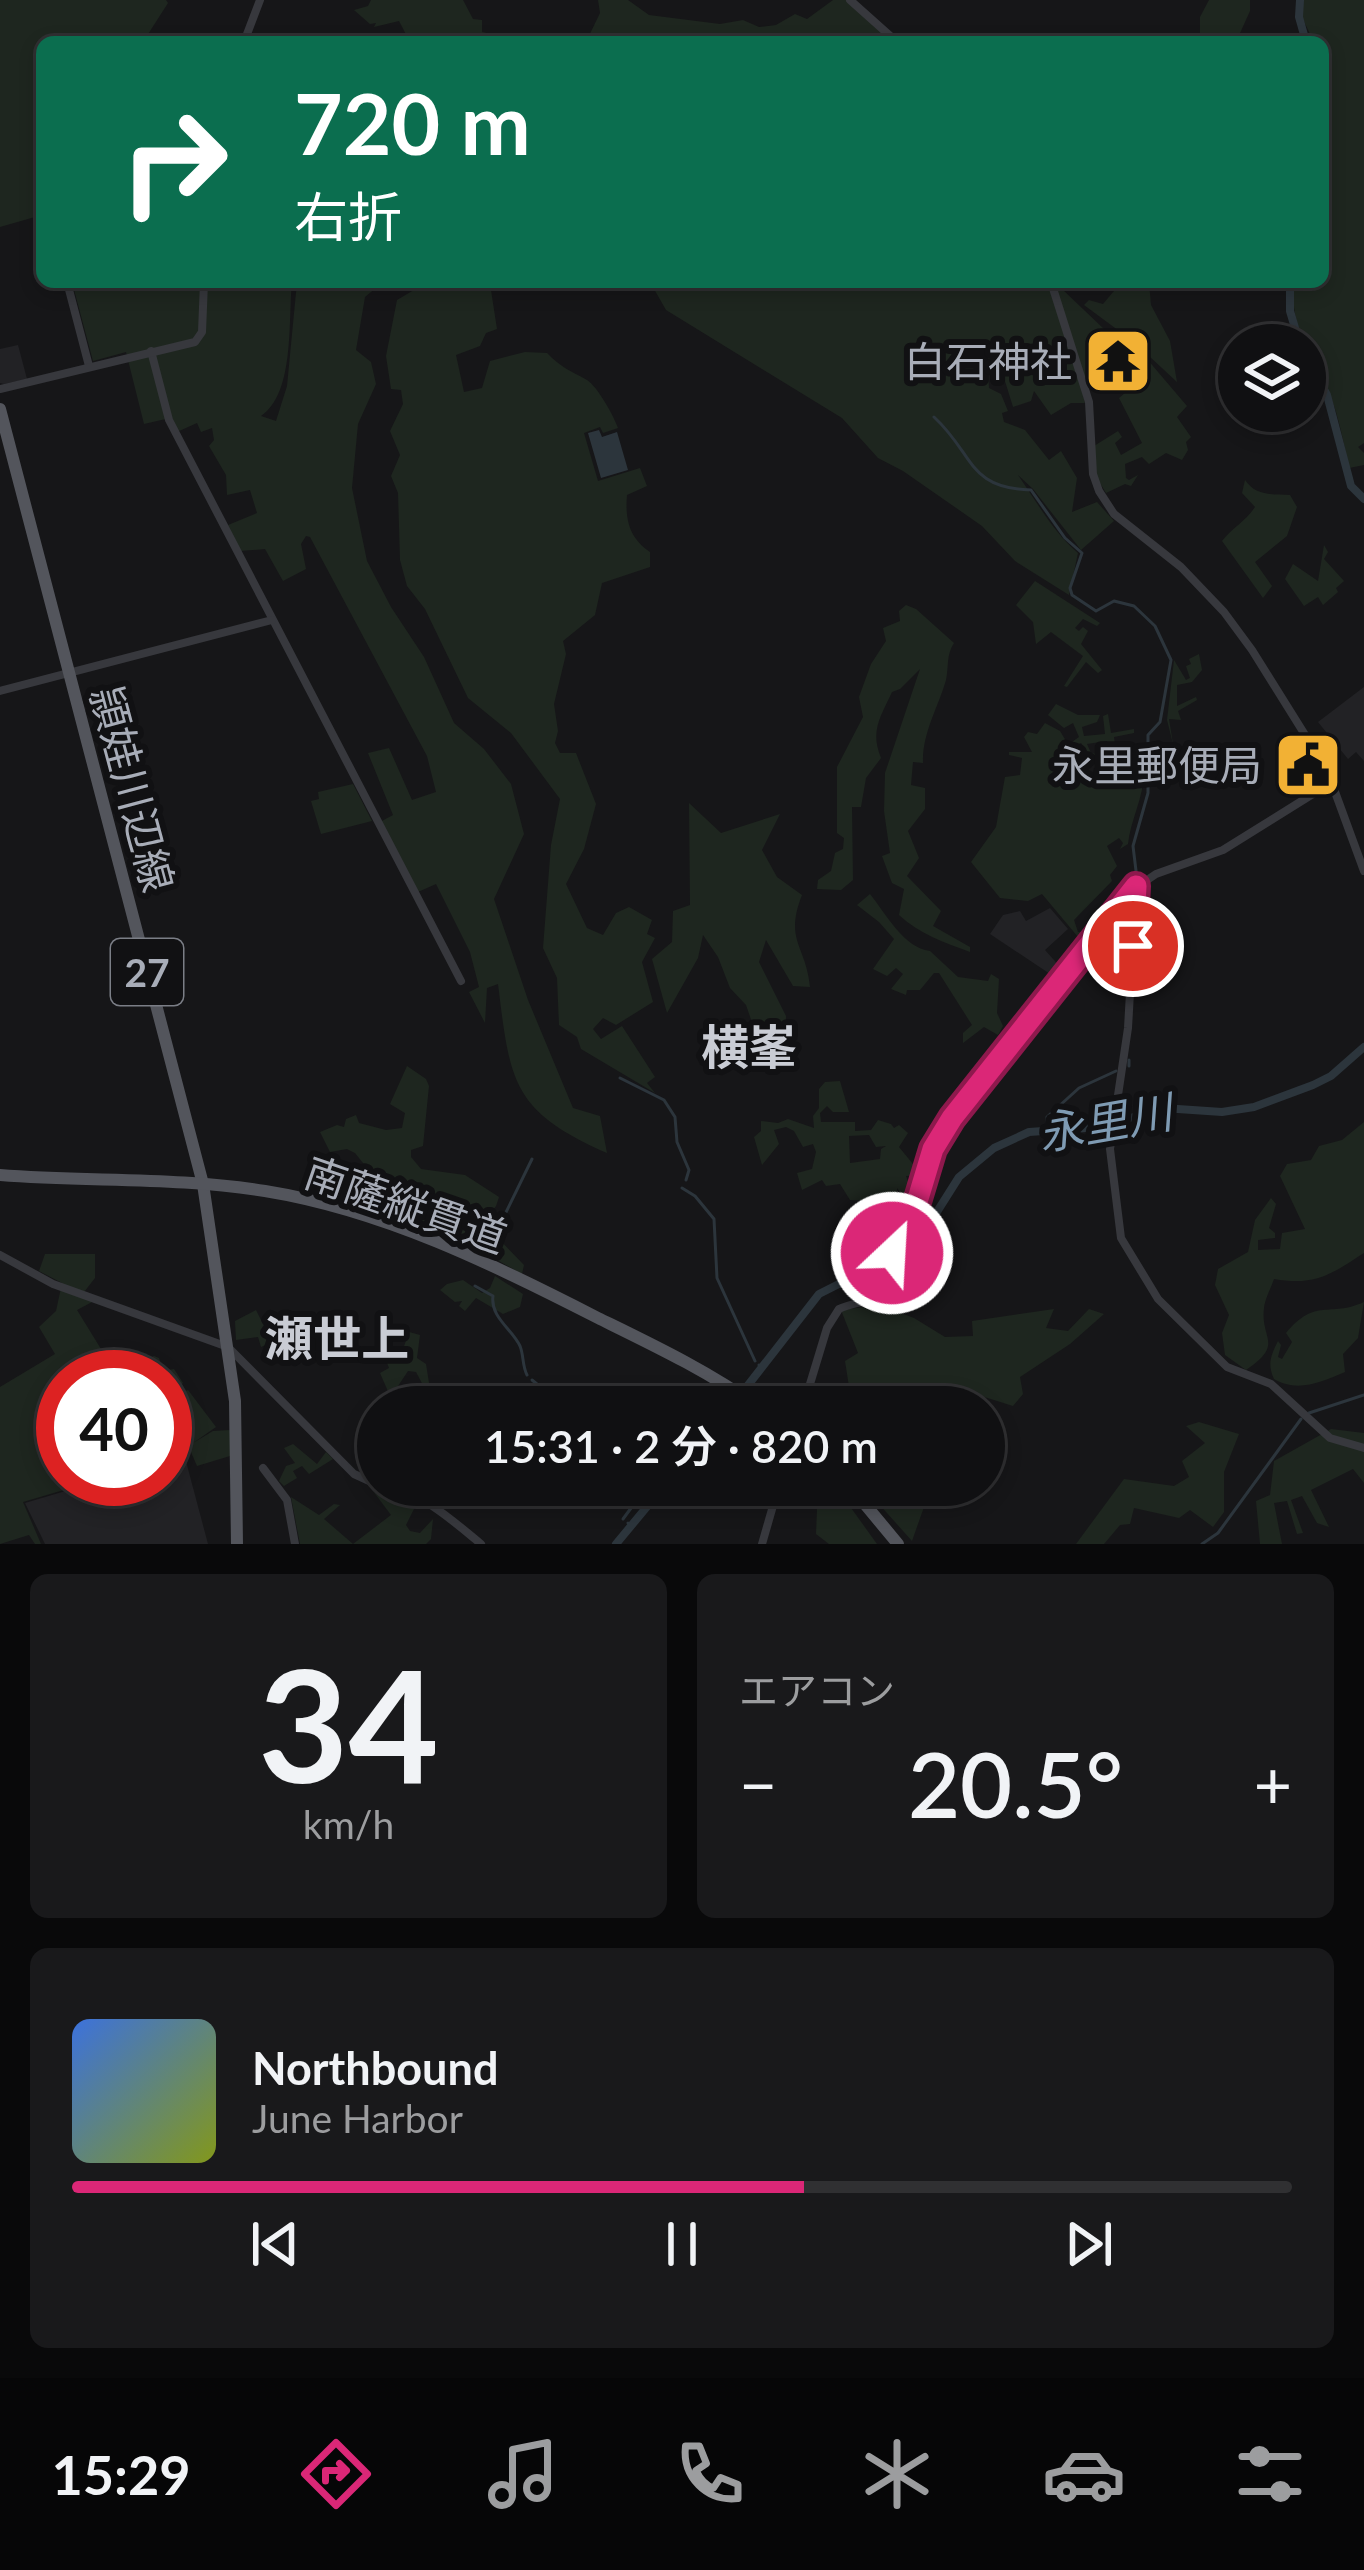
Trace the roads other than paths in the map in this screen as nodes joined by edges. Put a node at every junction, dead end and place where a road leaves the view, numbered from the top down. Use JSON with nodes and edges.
{"nodes":[{"id":1,"x":260,"y":0,"type":"edge"},
{"id":2,"x":850,"y":0,"type":"edge"},
{"id":3,"x":246,"y":36,"type":"edge"},
{"id":4,"x":890,"y":36,"type":"edge"},
{"id":5,"x":69,"y":288,"type":"edge"},
{"id":6,"x":203,"y":288,"type":"edge"},
{"id":7,"x":1053,"y":288,"type":"edge"},
{"id":8,"x":151,"y":351,"type":"junction"},
{"id":9,"x":89,"y":366,"type":"junction"},
{"id":10,"x":0,"y":389,"type":"edge"},
{"id":11,"x":0,"y":409,"type":"edge"},
{"id":12,"x":272,"y":620,"type":"junction"},
{"id":13,"x":69,"y":673,"type":"junction"},
{"id":14,"x":0,"y":691,"type":"edge"},
{"id":15,"x":1332,"y":782,"type":"junction"},
{"id":16,"x":1364,"y":871,"type":"edge"},
{"id":17,"x":1136,"y":886,"type":"junction"},
{"id":18,"x":461,"y":981,"type":"dead end"},
{"id":19,"x":0,"y":1175,"type":"edge"},
{"id":20,"x":203,"y":1184,"type":"junction"},
{"id":21,"x":0,"y":1256,"type":"edge"},
{"id":22,"x":228,"y":1347,"type":"junction"},
{"id":23,"x":727,"y":1386,"type":"edge"},
{"id":24,"x":810,"y":1386,"type":"edge"},
{"id":25,"x":1364,"y":1448,"type":"edge"},
{"id":26,"x":263,"y":1468,"type":"dead end"},
{"id":27,"x":357,"y":1475,"type":"edge"},
{"id":28,"x":432,"y":1506,"type":"edge"},
{"id":29,"x":773,"y":1506,"type":"edge"},
{"id":30,"x":866,"y":1506,"type":"edge"},
{"id":31,"x":237,"y":1544,"type":"edge"},
{"id":32,"x":296,"y":1544,"type":"edge"},
{"id":33,"x":481,"y":1544,"type":"edge"},
{"id":34,"x":762,"y":1544,"type":"edge"},
{"id":35,"x":898,"y":1544,"type":"edge"}],
"edges":[{"from":1,"to":3,"type":"street"},
{"from":2,"to":4,"type":"street"},
{"from":5,"to":9,"type":"street"},
{"from":6,"to":8,"type":"street"},
{"from":7,"to":15,"type":"street"},
{"from":8,"to":9,"type":"street"},
{"from":8,"to":12,"type":"street"},
{"from":9,"to":10,"type":"street"},
{"from":11,"to":13,"type":"main road","name":"頴娃川辺線","number":"27"},
{"from":12,"to":13,"type":"street"},
{"from":12,"to":18,"type":"street"},
{"from":13,"to":14,"type":"street"},
{"from":13,"to":20,"type":"main road","name":"頴娃川辺線","number":"27"},
{"from":15,"to":16,"type":"street"},
{"from":15,"to":17,"type":"street"},
{"from":17,"to":24,"type":"street"},
{"from":17,"to":25,"type":"street"},
{"from":19,"to":20,"type":"main road","name":"南薩縦貫道"},
{"from":20,"to":22,"type":"main road","name":"頴娃川辺線","number":"27"},
{"from":20,"to":23,"type":"main road","name":"南薩縦貫道"},
{"from":21,"to":22,"type":"street"},
{"from":22,"to":27,"type":"street"},
{"from":22,"to":31,"type":"main road","name":"頴娃川辺線","number":"27"},
{"from":26,"to":32,"type":"street"},
{"from":28,"to":33,"type":"street"},
{"from":29,"to":34,"type":"street"},
{"from":30,"to":35,"type":"main road"}]}
